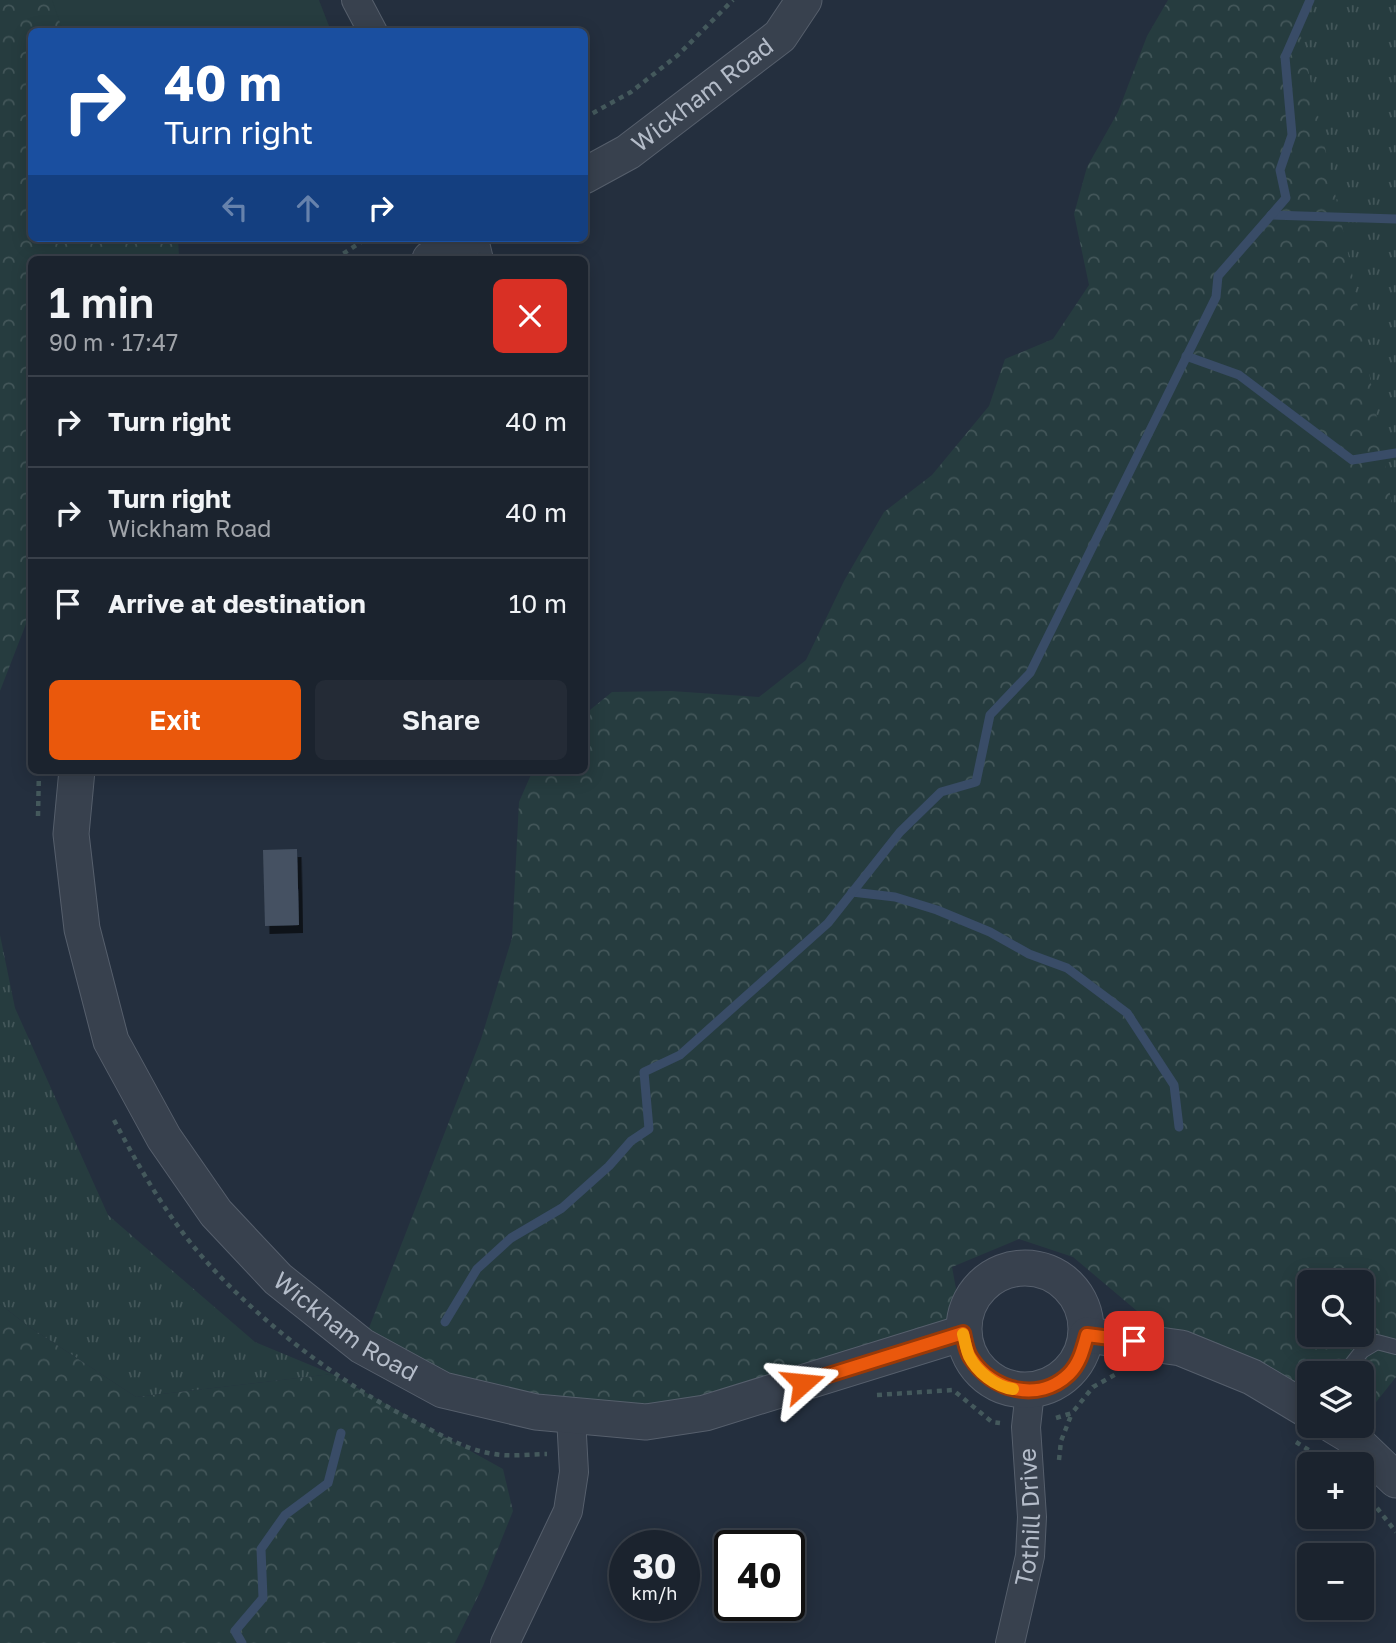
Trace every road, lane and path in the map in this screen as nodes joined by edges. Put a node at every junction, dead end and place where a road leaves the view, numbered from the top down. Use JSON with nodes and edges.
{"nodes":[{"id":1,"x":356,"y":0,"type":"edge"},
{"id":2,"x":733,"y":0,"type":"edge"},
{"id":3,"x":804,"y":0,"type":"edge"},
{"id":4,"x":371,"y":28,"type":"edge"},
{"id":5,"x":588,"y":116,"type":"edge"},
{"id":6,"x":588,"y":174,"type":"edge"},
{"id":7,"x":361,"y":242,"type":"edge"},
{"id":8,"x":462,"y":242,"type":"edge"},
{"id":9,"x":340,"y":256,"type":"edge"},
{"id":10,"x":435,"y":256,"type":"edge"},
{"id":11,"x":39,"y":774,"type":"edge"},
{"id":12,"x":77,"y":774,"type":"edge"},
{"id":13,"x":38,"y":821,"type":"dead end"},
{"id":14,"x":111,"y":1114,"type":"dead end"},
{"id":15,"x":963,"y":1333,"type":"junction"},
{"id":16,"x":1087,"y":1335,"type":"junction"},
{"id":17,"x":1396,"y":1347,"type":"edge"},
{"id":18,"x":1354,"y":1361,"type":"edge"},
{"id":19,"x":1129,"y":1372,"type":"dead end"},
{"id":20,"x":1030,"y":1391,"type":"junction"},
{"id":21,"x":869,"y":1396,"type":"dead end"},
{"id":22,"x":571,"y":1417,"type":"junction"},
{"id":23,"x":1297,"y":1423,"type":"edge"},
{"id":24,"x":1026,"y":1427,"type":"junction"},
{"id":25,"x":1351,"y":1438,"type":"edge"},
{"id":26,"x":574,"y":1454,"type":"junction"},
{"id":27,"x":1383,"y":1490,"type":"edge"},
{"id":28,"x":1396,"y":1532,"type":"edge"},
{"id":29,"x":505,"y":1643,"type":"edge"},
{"id":30,"x":1010,"y":1643,"type":"edge"}],
"edges":[{"from":1,"to":4,"type":"street"},
{"from":2,"to":5,"type":"path"},
{"from":3,"to":6,"type":"street","name":"Wickham Road"},
{"from":7,"to":9,"type":"path"},
{"from":8,"to":10,"type":"street"},
{"from":11,"to":13,"type":"path"},
{"from":12,"to":22,"type":"street","name":"Wickham Road"},
{"from":14,"to":26,"type":"path"},
{"from":15,"to":16,"type":"street"},
{"from":15,"to":20,"type":"street"},
{"from":15,"to":22,"type":"street","name":"Wickham Road"},
{"from":16,"to":20,"type":"street"},
{"from":16,"to":23,"type":"street"},
{"from":17,"to":18,"type":"lane"},
{"from":19,"to":24,"type":"path"},
{"from":20,"to":24,"type":"street","name":"Tothill Drive"},
{"from":21,"to":24,"type":"path"},
{"from":22,"to":26,"type":"street"},
{"from":24,"to":30,"type":"street","name":"Tothill Drive"},
{"from":25,"to":27,"type":"street"},
{"from":26,"to":29,"type":"street"},
{"from":27,"to":28,"type":"path"}]}
